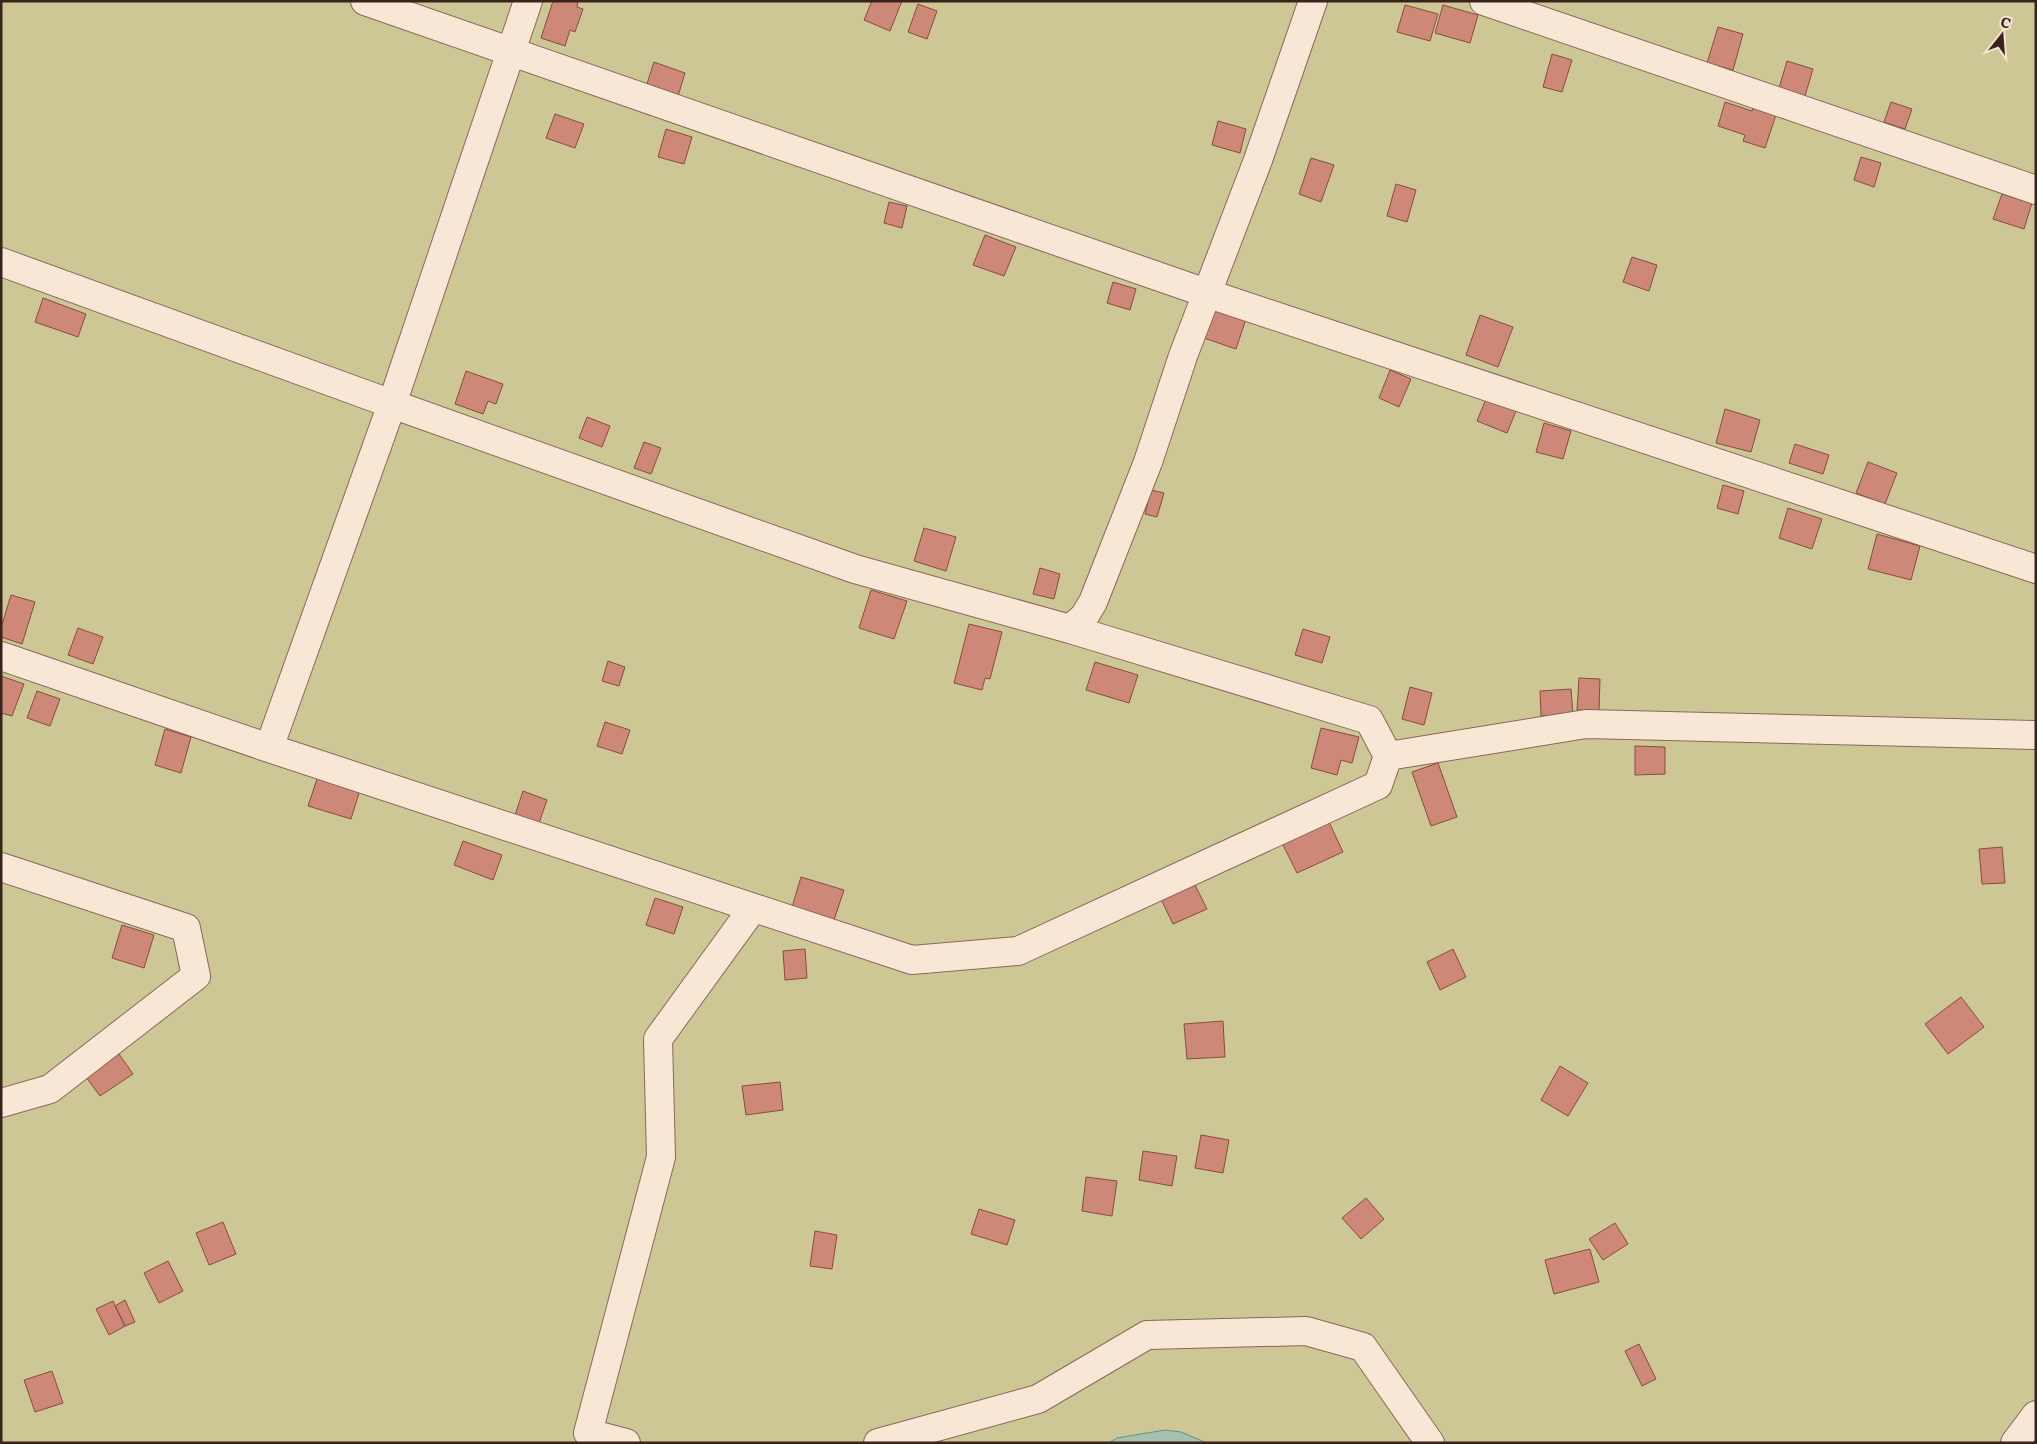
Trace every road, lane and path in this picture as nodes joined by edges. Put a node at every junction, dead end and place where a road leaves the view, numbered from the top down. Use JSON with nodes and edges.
{"nodes":[{"id":1,"x":365,"y":1,"type":"edge"},
{"id":2,"x":528,"y":1,"type":"edge"},
{"id":3,"x":1313,"y":1,"type":"edge"},
{"id":4,"x":1484,"y":1,"type":"edge"},
{"id":5,"x":512,"y":53,"type":"junction"},
{"id":6,"x":2036,"y":190,"type":"edge"},
{"id":7,"x":1,"y":262,"type":"edge"},
{"id":8,"x":1206,"y":293,"type":"junction"},
{"id":9,"x":392,"y":404,"type":"junction"},
{"id":10,"x":2036,"y":569,"type":"edge"},
{"id":11,"x":1070,"y":629,"type":"junction"},
{"id":12,"x":1,"y":656,"type":"edge"},
{"id":13,"x":2036,"y":735,"type":"edge"},
{"id":14,"x":269,"y":748,"type":"junction"},
{"id":15,"x":1388,"y":756,"type":"junction"},
{"id":16,"x":1,"y":867,"type":"edge"},
{"id":17,"x":753,"y":908,"type":"junction"},
{"id":18,"x":1,"y":1103,"type":"edge"},
{"id":19,"x":2036,"y":1415,"type":"edge"},
{"id":20,"x":626,"y":1443,"type":"edge"},
{"id":21,"x":878,"y":1443,"type":"edge"},
{"id":22,"x":1430,"y":1443,"type":"edge"},
{"id":23,"x":2015,"y":1443,"type":"edge"}],
"edges":[{"from":1,"to":5,"type":"lane"},
{"from":2,"to":5,"type":"lane"},
{"from":3,"to":8,"type":"lane"},
{"from":4,"to":6,"type":"lane"},
{"from":5,"to":8,"type":"lane"},
{"from":5,"to":9,"type":"lane"},
{"from":7,"to":9,"type":"lane"},
{"from":8,"to":10,"type":"lane"},
{"from":8,"to":11,"type":"lane"},
{"from":9,"to":11,"type":"lane"},
{"from":9,"to":14,"type":"lane"},
{"from":11,"to":15,"type":"lane"},
{"from":12,"to":14,"type":"lane"},
{"from":13,"to":15,"type":"lane"},
{"from":14,"to":17,"type":"lane"},
{"from":15,"to":17,"type":"lane"},
{"from":16,"to":18,"type":"lane"},
{"from":17,"to":20,"type":"lane"},
{"from":19,"to":23,"type":"lane"},
{"from":21,"to":22,"type":"lane"}]}
